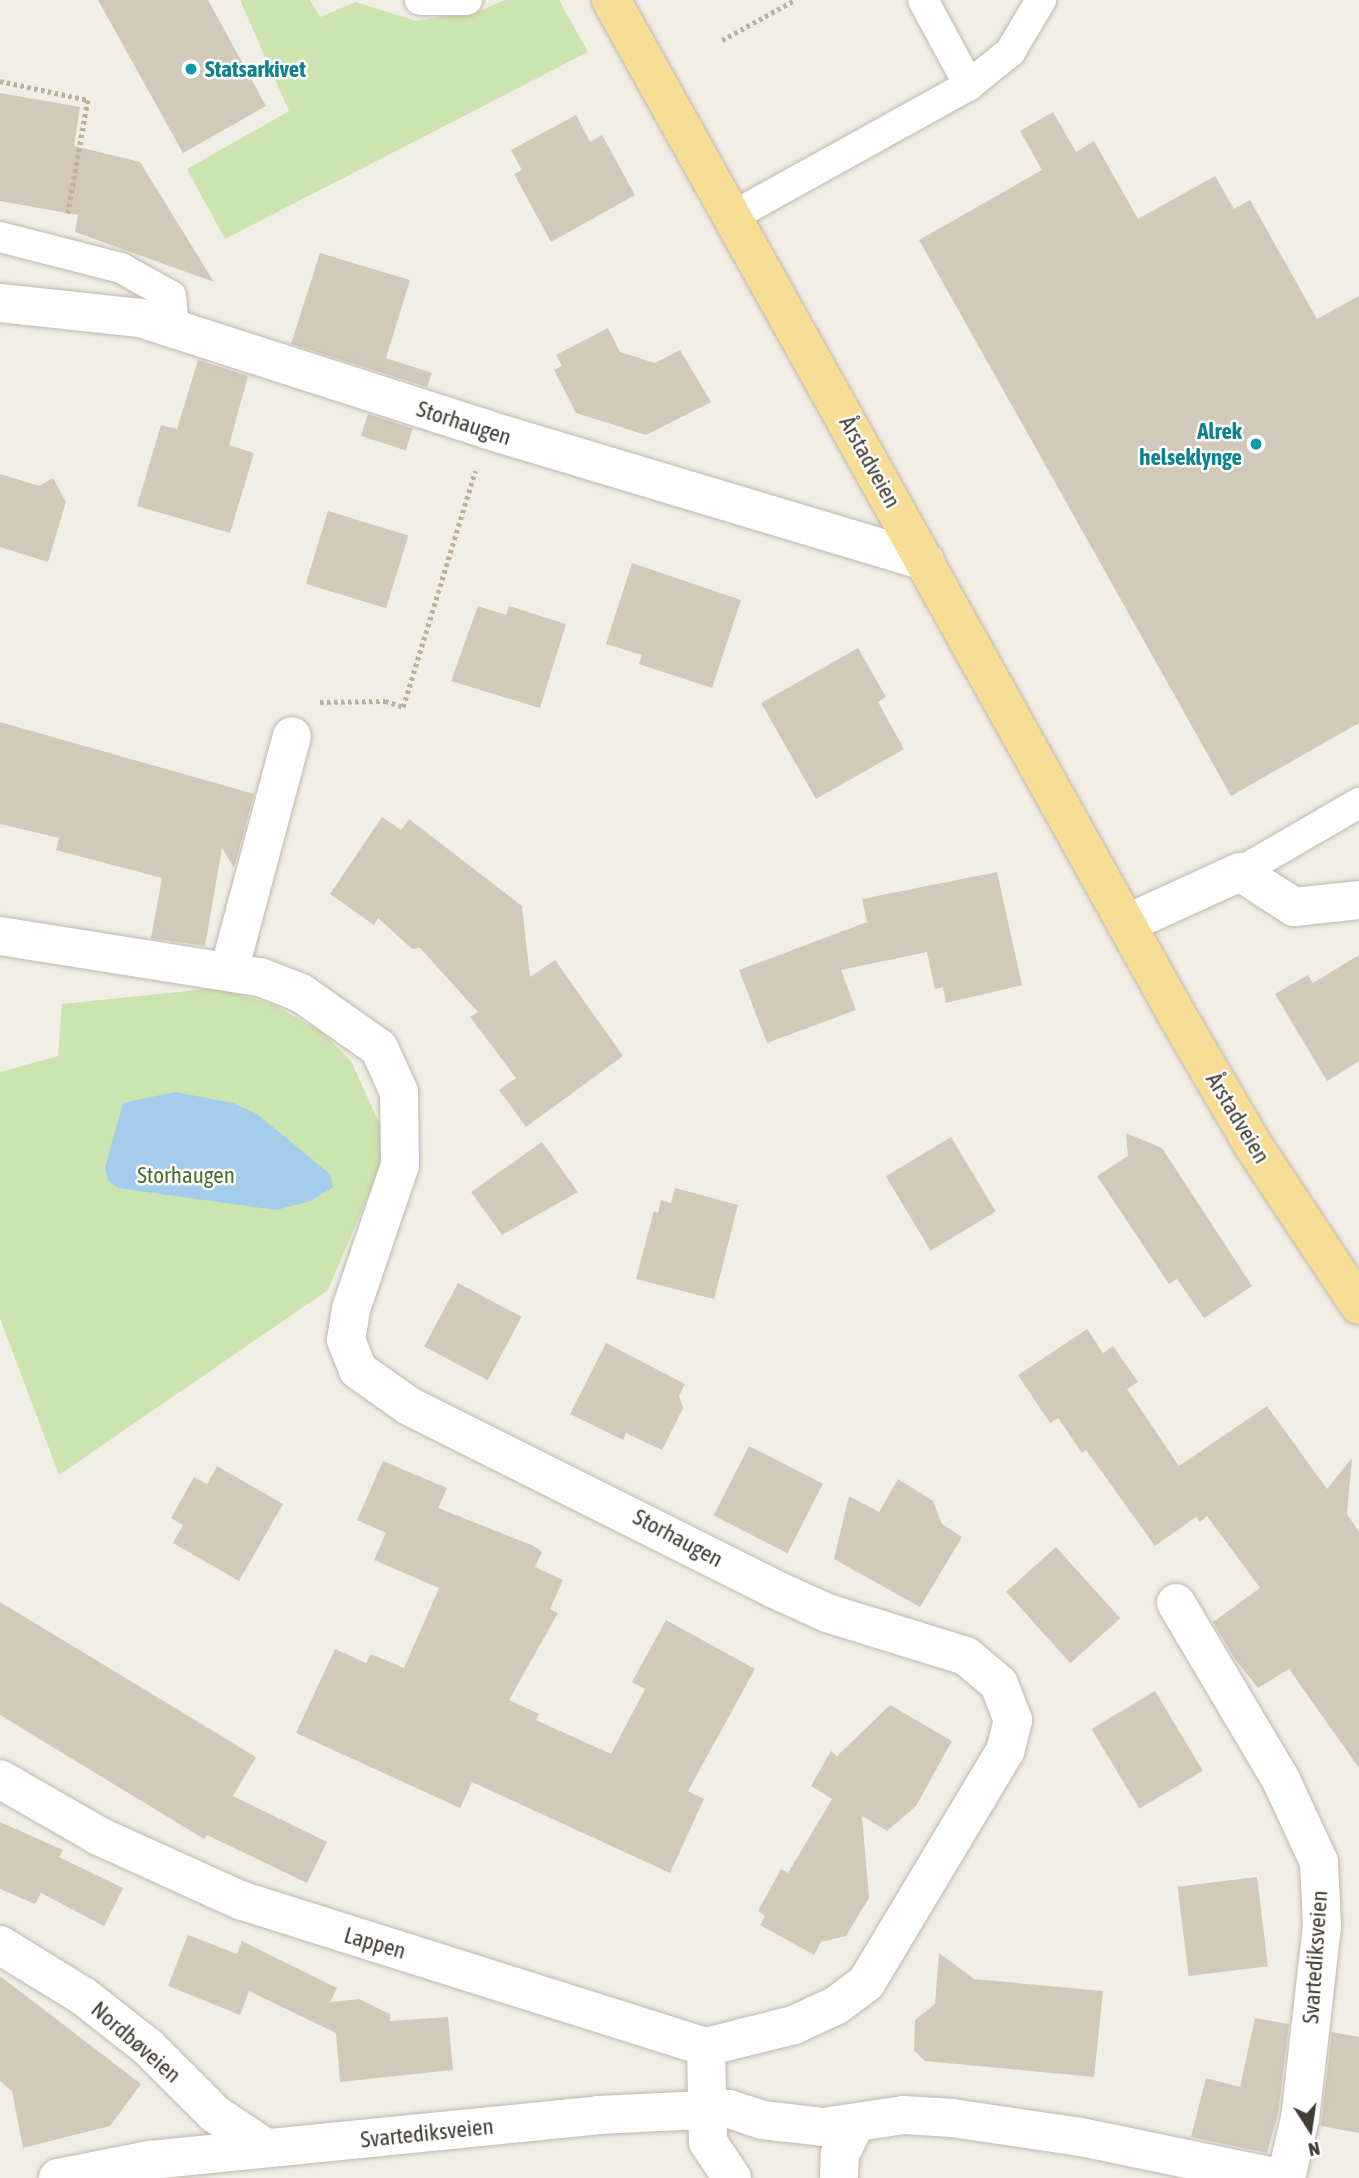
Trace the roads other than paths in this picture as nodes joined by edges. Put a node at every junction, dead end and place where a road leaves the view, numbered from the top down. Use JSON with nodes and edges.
{"nodes":[{"id":1,"x":420,"y":0,"type":"edge"},
{"id":2,"x":467,"y":0,"type":"edge"},
{"id":3,"x":611,"y":0,"type":"edge"},
{"id":4,"x":923,"y":0,"type":"edge"},
{"id":5,"x":1041,"y":0,"type":"edge"},
{"id":6,"x":969,"y":85,"type":"junction"},
{"id":7,"x":733,"y":216,"type":"junction"},
{"id":8,"x":0,"y":237,"type":"edge"},
{"id":9,"x":0,"y":303,"type":"edge"},
{"id":10,"x":174,"y":328,"type":"junction"},
{"id":11,"x":925,"y":561,"type":"junction"},
{"id":12,"x":292,"y":736,"type":"dead end"},
{"id":13,"x":1359,"y":803,"type":"edge"},
{"id":14,"x":1240,"y":872,"type":"junction"},
{"id":15,"x":1359,"y":900,"type":"edge"},
{"id":16,"x":1126,"y":925,"type":"junction"},
{"id":17,"x":0,"y":936,"type":"edge"},
{"id":18,"x":229,"y":971,"type":"junction"},
{"id":19,"x":1359,"y":1305,"type":"edge"},
{"id":20,"x":1176,"y":1603,"type":"dead end"},
{"id":21,"x":0,"y":1779,"type":"edge"},
{"id":22,"x":0,"y":1945,"type":"edge"},
{"id":23,"x":706,"y":2047,"type":"junction"},
{"id":24,"x":703,"y":2110,"type":"junction"},
{"id":25,"x":853,"y":2126,"type":"junction"},
{"id":26,"x":266,"y":2148,"type":"junction"},
{"id":27,"x":146,"y":2169,"type":"edge"},
{"id":28,"x":58,"y":2178,"type":"edge"},
{"id":29,"x":732,"y":2178,"type":"edge"},
{"id":30,"x":839,"y":2178,"type":"edge"},
{"id":31,"x":1279,"y":2178,"type":"edge"},
{"id":32,"x":1286,"y":2178,"type":"edge"}],
"edges":[{"from":1,"to":2,"type":"lane"},
{"from":3,"to":7,"type":"main road","name":"Årstadveien"},
{"from":4,"to":6,"type":"lane"},
{"from":5,"to":6,"type":"lane"},
{"from":6,"to":7,"type":"lane"},
{"from":7,"to":11,"type":"main road","name":"Årstadveien"},
{"from":8,"to":10,"type":"lane"},
{"from":9,"to":10,"type":"street","name":"Storhaugen"},
{"from":10,"to":11,"type":"street","name":"Storhaugen"},
{"from":11,"to":16,"type":"main road","name":"Årstadveien"},
{"from":12,"to":18,"type":"street"},
{"from":13,"to":14,"type":"lane"},
{"from":14,"to":15,"type":"street"},
{"from":14,"to":16,"type":"street"},
{"from":16,"to":19,"type":"main road","name":"Årstadveien"},
{"from":17,"to":18,"type":"street","name":"Storhaugen"},
{"from":18,"to":23,"type":"street","name":"Storhaugen"},
{"from":20,"to":32,"type":"street","name":"Svartediksveien"},
{"from":21,"to":23,"type":"street","name":"Lappen"},
{"from":22,"to":26,"type":"street","name":"Nordbøveien"},
{"from":23,"to":24,"type":"street"},
{"from":24,"to":25,"type":"street","name":"Svartediksveien"},
{"from":24,"to":26,"type":"street","name":"Svartediksveien"},
{"from":24,"to":29,"type":"street"},
{"from":25,"to":30,"type":"street"},
{"from":25,"to":31,"type":"street","name":"Svartediksveien"},
{"from":26,"to":27,"type":"street","name":"Svartediksveien"},
{"from":27,"to":28,"type":"street","name":"Svartediksveien"}]}
